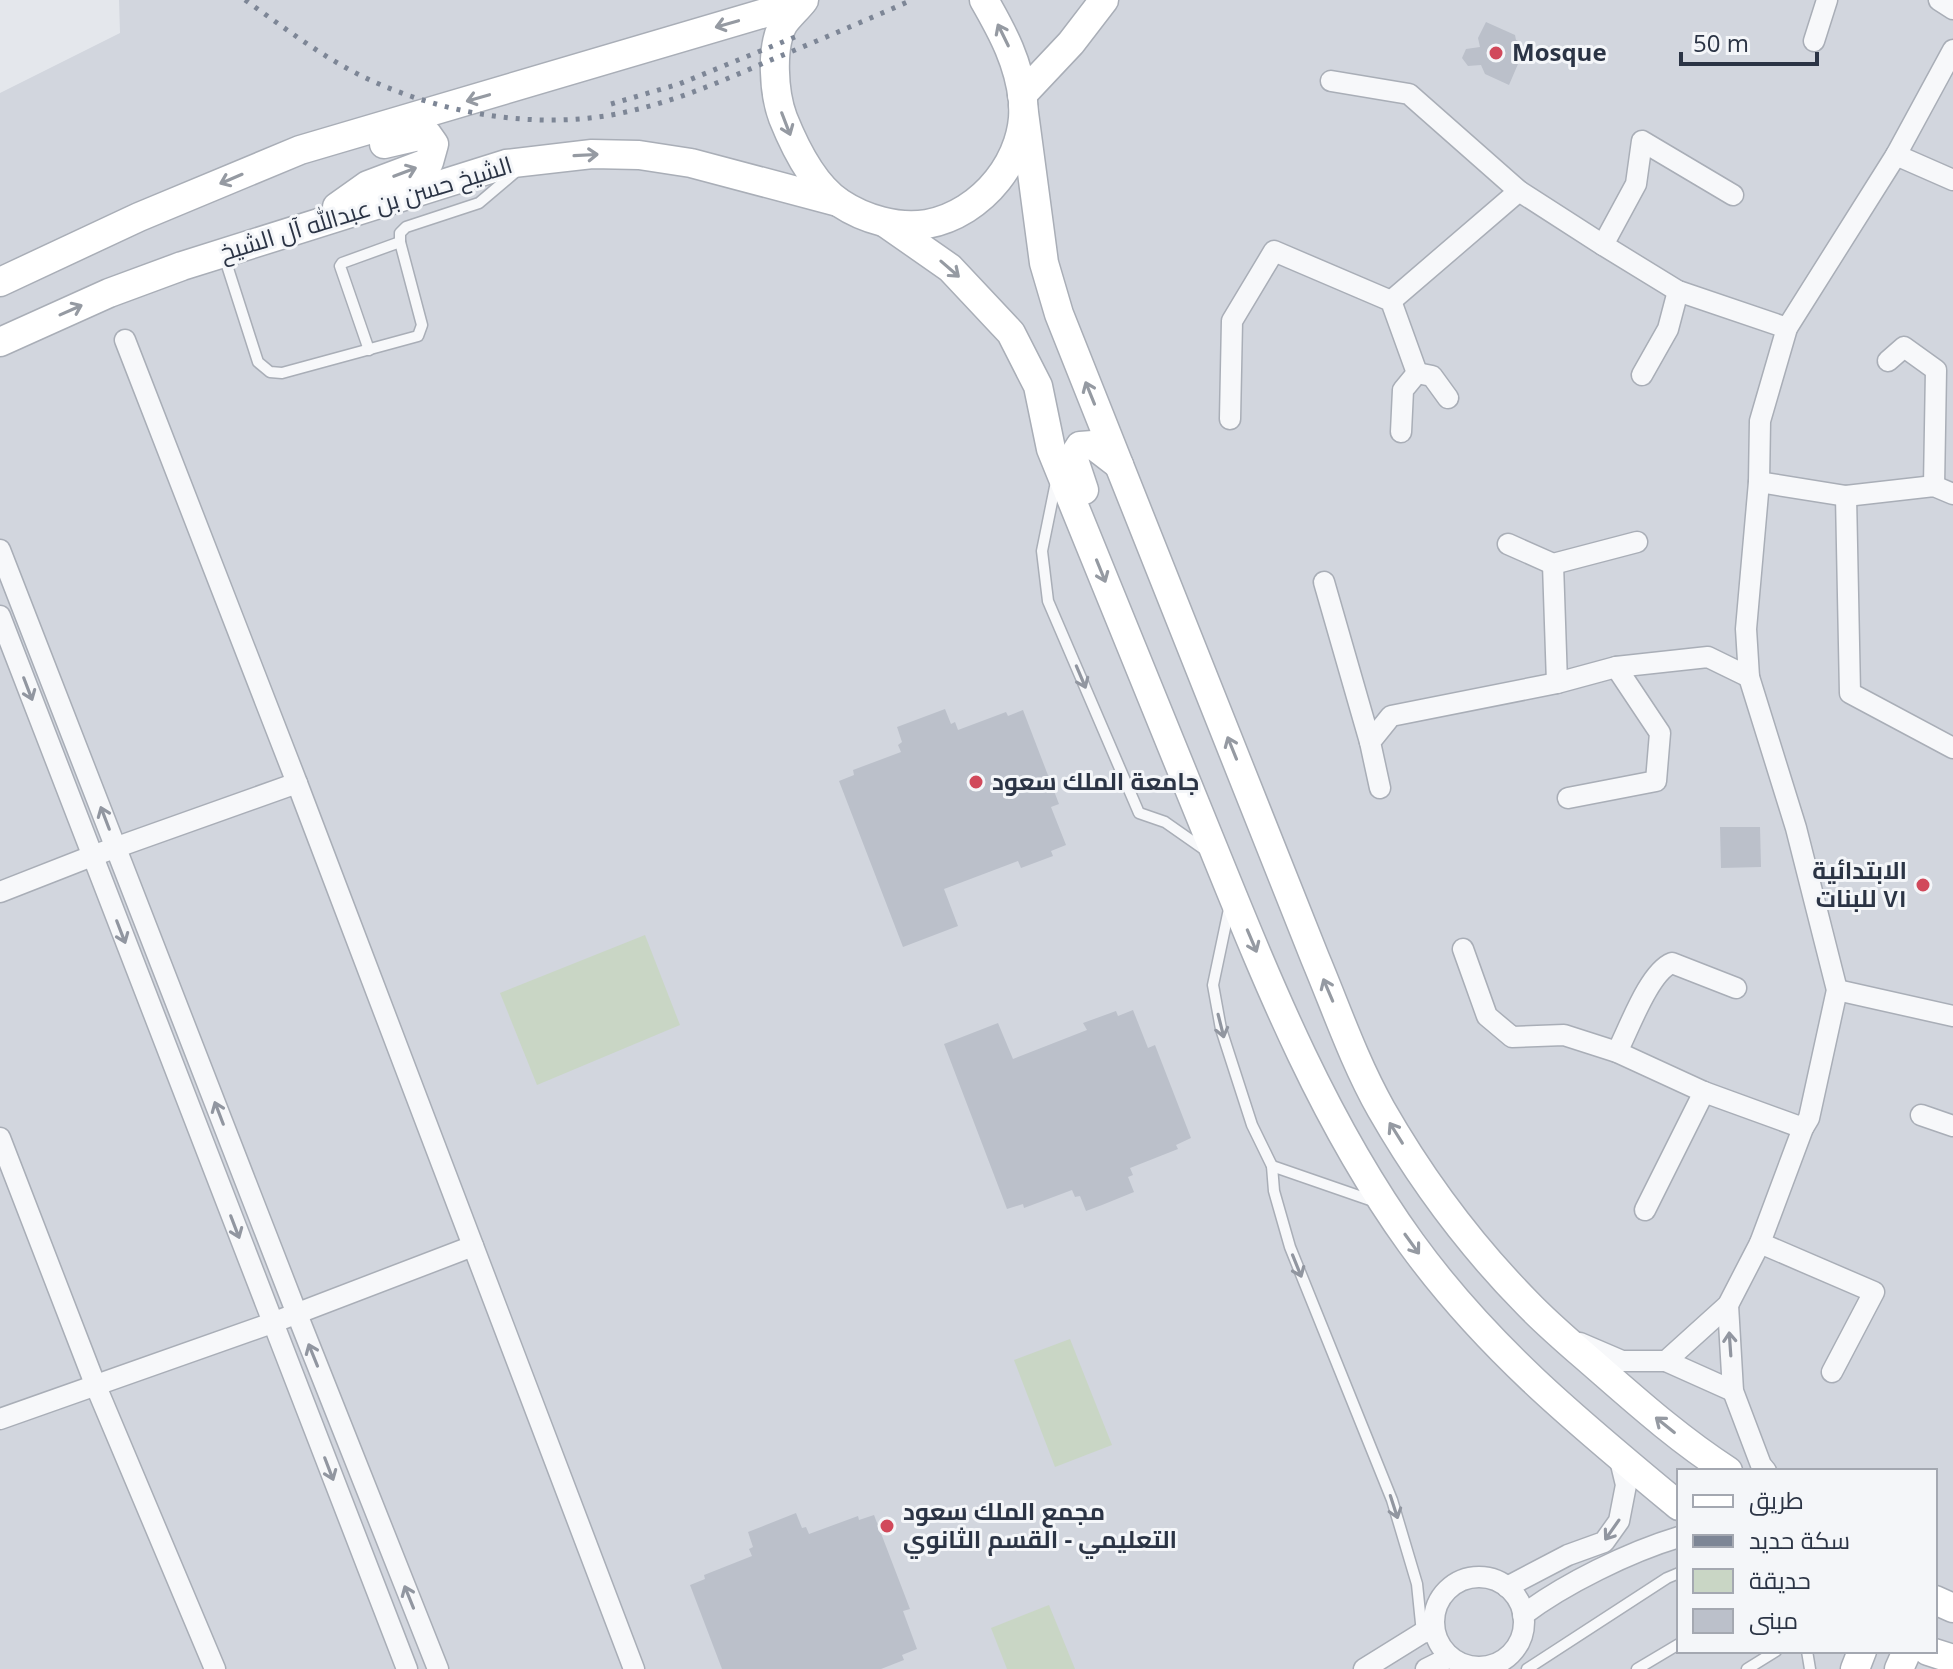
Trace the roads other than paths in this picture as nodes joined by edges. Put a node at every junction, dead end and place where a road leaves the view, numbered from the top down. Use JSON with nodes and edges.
{"nodes":[{"id":1,"x":984,"y":0,"type":"edge"},
{"id":2,"x":1104,"y":0,"type":"edge"},
{"id":3,"x":1827,"y":0,"type":"edge"},
{"id":4,"x":1939,"y":0,"type":"edge"},
{"id":5,"x":803,"y":1,"type":"edge"},
{"id":6,"x":1953,"y":9,"type":"edge"},
{"id":7,"x":1814,"y":41,"type":"dead end"},
{"id":8,"x":1953,"y":50,"type":"edge"},
{"id":9,"x":1331,"y":81,"type":"dead end"},
{"id":10,"x":1023,"y":100,"type":"junction"},
{"id":11,"x":300,"y":150,"type":"junction"},
{"id":12,"x":1896,"y":155,"type":"junction"},
{"id":13,"x":530,"y":160,"type":"junction"},
{"id":14,"x":1953,"y":180,"type":"edge"},
{"id":15,"x":1519,"y":191,"type":"junction"},
{"id":16,"x":1733,"y":195,"type":"dead end"},
{"id":17,"x":838,"y":202,"type":"junction"},
{"id":18,"x":313,"y":223,"type":"junction"},
{"id":19,"x":887,"y":224,"type":"junction"},
{"id":20,"x":400,"y":242,"type":"junction"},
{"id":21,"x":1603,"y":245,"type":"junction"},
{"id":22,"x":223,"y":252,"type":"junction"},
{"id":23,"x":0,"y":282,"type":"edge"},
{"id":24,"x":1678,"y":291,"type":"junction"},
{"id":25,"x":1391,"y":301,"type":"junction"},
{"id":26,"x":1787,"y":328,"type":"junction"},
{"id":27,"x":125,"y":340,"type":"dead end"},
{"id":28,"x":0,"y":342,"type":"edge"},
{"id":29,"x":369,"y":350,"type":"junction"},
{"id":30,"x":1888,"y":361,"type":"dead end"},
{"id":31,"x":1417,"y":373,"type":"junction"},
{"id":32,"x":1642,"y":375,"type":"dead end"},
{"id":33,"x":1448,"y":398,"type":"dead end"},
{"id":34,"x":1230,"y":419,"type":"dead end"},
{"id":35,"x":1401,"y":432,"type":"dead end"},
{"id":36,"x":1119,"y":466,"type":"junction"},
{"id":37,"x":1059,"y":468,"type":"junction"},
{"id":38,"x":1759,"y":482,"type":"junction"},
{"id":39,"x":1943,"y":490,"type":"edge"},
{"id":40,"x":1846,"y":496,"type":"junction"},
{"id":41,"x":1087,"y":538,"type":"junction"},
{"id":42,"x":1637,"y":542,"type":"dead end"},
{"id":43,"x":1508,"y":544,"type":"dead end"},
{"id":44,"x":0,"y":550,"type":"edge"},
{"id":45,"x":1553,"y":564,"type":"junction"},
{"id":46,"x":1324,"y":582,"type":"dead end"},
{"id":47,"x":0,"y":616,"type":"edge"},
{"id":48,"x":1616,"y":667,"type":"junction"},
{"id":49,"x":1749,"y":677,"type":"junction"},
{"id":50,"x":1557,"y":683,"type":"junction"},
{"id":51,"x":1370,"y":742,"type":"junction"},
{"id":52,"x":1953,"y":748,"type":"edge"},
{"id":53,"x":297,"y":783,"type":"junction"},
{"id":54,"x":1380,"y":788,"type":"dead end"},
{"id":55,"x":1568,"y":798,"type":"dead end"},
{"id":56,"x":116,"y":848,"type":"junction"},
{"id":57,"x":92,"y":856,"type":"junction"},
{"id":58,"x":1217,"y":858,"type":"junction"},
{"id":59,"x":0,"y":892,"type":"edge"},
{"id":60,"x":1232,"y":895,"type":"junction"},
{"id":61,"x":1463,"y":949,"type":"dead end"},
{"id":62,"x":1736,"y":988,"type":"dead end"},
{"id":63,"x":1837,"y":990,"type":"junction"},
{"id":64,"x":1953,"y":1016,"type":"edge"},
{"id":65,"x":1617,"y":1052,"type":"junction"},
{"id":66,"x":1704,"y":1092,"type":"junction"},
{"id":67,"x":1921,"y":1115,"type":"dead end"},
{"id":68,"x":1953,"y":1126,"type":"edge"},
{"id":69,"x":1803,"y":1128,"type":"junction"},
{"id":70,"x":0,"y":1138,"type":"edge"},
{"id":71,"x":1272,"y":1166,"type":"junction"},
{"id":72,"x":1385,"y":1205,"type":"junction"},
{"id":73,"x":1645,"y":1210,"type":"dead end"},
{"id":74,"x":1760,"y":1243,"type":"junction"},
{"id":75,"x":473,"y":1246,"type":"junction"},
{"id":76,"x":1728,"y":1305,"type":"junction"},
{"id":77,"x":297,"y":1314,"type":"junction"},
{"id":78,"x":272,"y":1323,"type":"junction"},
{"id":79,"x":1562,"y":1336,"type":"junction"},
{"id":80,"x":1666,"y":1361,"type":"junction"},
{"id":81,"x":1832,"y":1372,"type":"dead end"},
{"id":82,"x":95,"y":1384,"type":"junction"},
{"id":83,"x":1733,"y":1391,"type":"junction"},
{"id":84,"x":0,"y":1419,"type":"edge"},
{"id":85,"x":1619,"y":1456,"type":"junction"},
{"id":86,"x":1725,"y":1469,"type":"edge"},
{"id":87,"x":1764,"y":1469,"type":"edge"},
{"id":88,"x":1677,"y":1504,"type":"edge"},
{"id":89,"x":1677,"y":1538,"type":"edge"},
{"id":90,"x":1677,"y":1574,"type":"edge"},
{"id":91,"x":1507,"y":1587,"type":"junction"},
{"id":92,"x":1523,"y":1615,"type":"junction"},
{"id":93,"x":1428,"y":1632,"type":"junction"},
{"id":94,"x":1677,"y":1645,"type":"edge"},
{"id":95,"x":1773,"y":1653,"type":"edge"},
{"id":96,"x":1450,"y":1657,"type":"junction"},
{"id":97,"x":215,"y":1669,"type":"edge"},
{"id":98,"x":407,"y":1669,"type":"edge"},
{"id":99,"x":438,"y":1669,"type":"edge"},
{"id":100,"x":634,"y":1669,"type":"edge"},
{"id":101,"x":1364,"y":1669,"type":"edge"},
{"id":102,"x":1426,"y":1669,"type":"edge"},
{"id":103,"x":1527,"y":1669,"type":"edge"},
{"id":104,"x":1637,"y":1669,"type":"edge"},
{"id":105,"x":1747,"y":1669,"type":"edge"}],
"edges":[{"from":10,"to":1,"type":"street","name":"الشيخ حسن بن عبدالله آل الشيخ","one_way":true},
{"from":2,"to":10,"type":"street"},
{"from":3,"to":7,"type":"street"},
{"from":4,"to":6,"type":"street"},
{"from":5,"to":11,"type":"street","name":"الشيخ حسن بن عبدالله آل الشيخ","one_way":true},
{"from":5,"to":17,"type":"street","name":"الشيخ حسن بن عبدالله آل الشيخ","one_way":true},
{"from":8,"to":12,"type":"street"},
{"from":9,"to":15,"type":"street"},
{"from":10,"to":19,"type":"street","name":"الشيخ حسن بن عبدالله آل الشيخ"},
{"from":36,"to":10,"type":"street","one_way":true},
{"from":18,"to":11,"type":"street","one_way":true},
{"from":11,"to":23,"type":"street","name":"الشيخ حسن بن عبدالله آل الشيخ","one_way":true},
{"from":12,"to":14,"type":"street"},
{"from":12,"to":26,"type":"street"},
{"from":13,"to":17,"type":"street","name":"الشيخ حسن بن عبدالله آل الشيخ","one_way":true},
{"from":13,"to":18,"type":"street","name":"الشيخ حسن بن عبدالله آل الشيخ"},
{"from":13,"to":20,"type":"lane"},
{"from":15,"to":21,"type":"street"},
{"from":15,"to":25,"type":"street"},
{"from":16,"to":21,"type":"street"},
{"from":17,"to":19,"type":"street","name":"الشيخ حسن بن عبدالله آل الشيخ"},
{"from":18,"to":22,"type":"street","name":"الشيخ حسن بن عبدالله آل الشيخ"},
{"from":19,"to":37,"type":"street","one_way":true},
{"from":20,"to":29,"type":"lane"},
{"from":20,"to":29,"type":"lane"},
{"from":21,"to":24,"type":"street"},
{"from":28,"to":22,"type":"street","name":"الشيخ حسن بن عبدالله آل الشيخ","one_way":true},
{"from":22,"to":29,"type":"lane"},
{"from":24,"to":26,"type":"street"},
{"from":24,"to":32,"type":"street"},
{"from":25,"to":31,"type":"street"},
{"from":25,"to":34,"type":"street"},
{"from":26,"to":38,"type":"street"},
{"from":27,"to":53,"type":"street"},
{"from":30,"to":39,"type":"street"},
{"from":31,"to":33,"type":"street"},
{"from":31,"to":35,"type":"street"},
{"from":36,"to":41,"type":"street"},
{"from":79,"to":36,"type":"street","one_way":true},
{"from":37,"to":41,"type":"street"},
{"from":37,"to":58,"type":"lane","one_way":true},
{"from":38,"to":40,"type":"street"},
{"from":38,"to":49,"type":"street"},
{"from":39,"to":40,"type":"street"},
{"from":40,"to":52,"type":"street"},
{"from":41,"to":58,"type":"street","one_way":true},
{"from":42,"to":45,"type":"street"},
{"from":43,"to":45,"type":"street"},
{"from":56,"to":44,"type":"street","one_way":true},
{"from":45,"to":50,"type":"street"},
{"from":46,"to":51,"type":"street"},
{"from":47,"to":57,"type":"street","one_way":true},
{"from":48,"to":49,"type":"street"},
{"from":48,"to":50,"type":"street"},
{"from":48,"to":55,"type":"street"},
{"from":49,"to":63,"type":"street"},
{"from":50,"to":51,"type":"street"},
{"from":51,"to":54,"type":"street"},
{"from":53,"to":56,"type":"street"},
{"from":53,"to":75,"type":"street"},
{"from":56,"to":57,"type":"street"},
{"from":77,"to":56,"type":"street","one_way":true},
{"from":57,"to":59,"type":"street"},
{"from":57,"to":78,"type":"street","one_way":true},
{"from":58,"to":60,"type":"street"},
{"from":60,"to":71,"type":"lane","one_way":true},
{"from":60,"to":72,"type":"street","one_way":true},
{"from":61,"to":65,"type":"street"},
{"from":62,"to":65,"type":"street"},
{"from":63,"to":64,"type":"street"},
{"from":63,"to":69,"type":"street"},
{"from":65,"to":66,"type":"street"},
{"from":66,"to":69,"type":"street"},
{"from":66,"to":73,"type":"street"},
{"from":67,"to":68,"type":"street"},
{"from":69,"to":74,"type":"street"},
{"from":70,"to":82,"type":"street"},
{"from":71,"to":72,"type":"lane"},
{"from":71,"to":93,"type":"lane","one_way":true},
{"from":72,"to":85,"type":"street","one_way":true},
{"from":74,"to":76,"type":"street"},
{"from":74,"to":81,"type":"street"},
{"from":75,"to":77,"type":"street"},
{"from":75,"to":100,"type":"street"},
{"from":76,"to":80,"type":"street"},
{"from":83,"to":76,"type":"street","one_way":true},
{"from":77,"to":78,"type":"street"},
{"from":99,"to":77,"type":"street","one_way":true},
{"from":78,"to":82,"type":"street"},
{"from":78,"to":98,"type":"street","one_way":true},
{"from":79,"to":80,"type":"street"},
{"from":86,"to":79,"type":"street","one_way":true},
{"from":80,"to":83,"type":"street"},
{"from":82,"to":84,"type":"street"},
{"from":82,"to":97,"type":"street"},
{"from":83,"to":87,"type":"street"},
{"from":85,"to":88,"type":"street"},
{"from":85,"to":91,"type":"street","one_way":true},
{"from":89,"to":92,"type":"street"},
{"from":90,"to":103,"type":"lane"},
{"from":91,"to":92,"type":"street"},
{"from":91,"to":93,"type":"street"},
{"from":92,"to":96,"type":"street"},
{"from":93,"to":96,"type":"street"},
{"from":93,"to":101,"type":"street"},
{"from":94,"to":104,"type":"lane"},
{"from":95,"to":105,"type":"lane"},
{"from":96,"to":102,"type":"street"}]}
